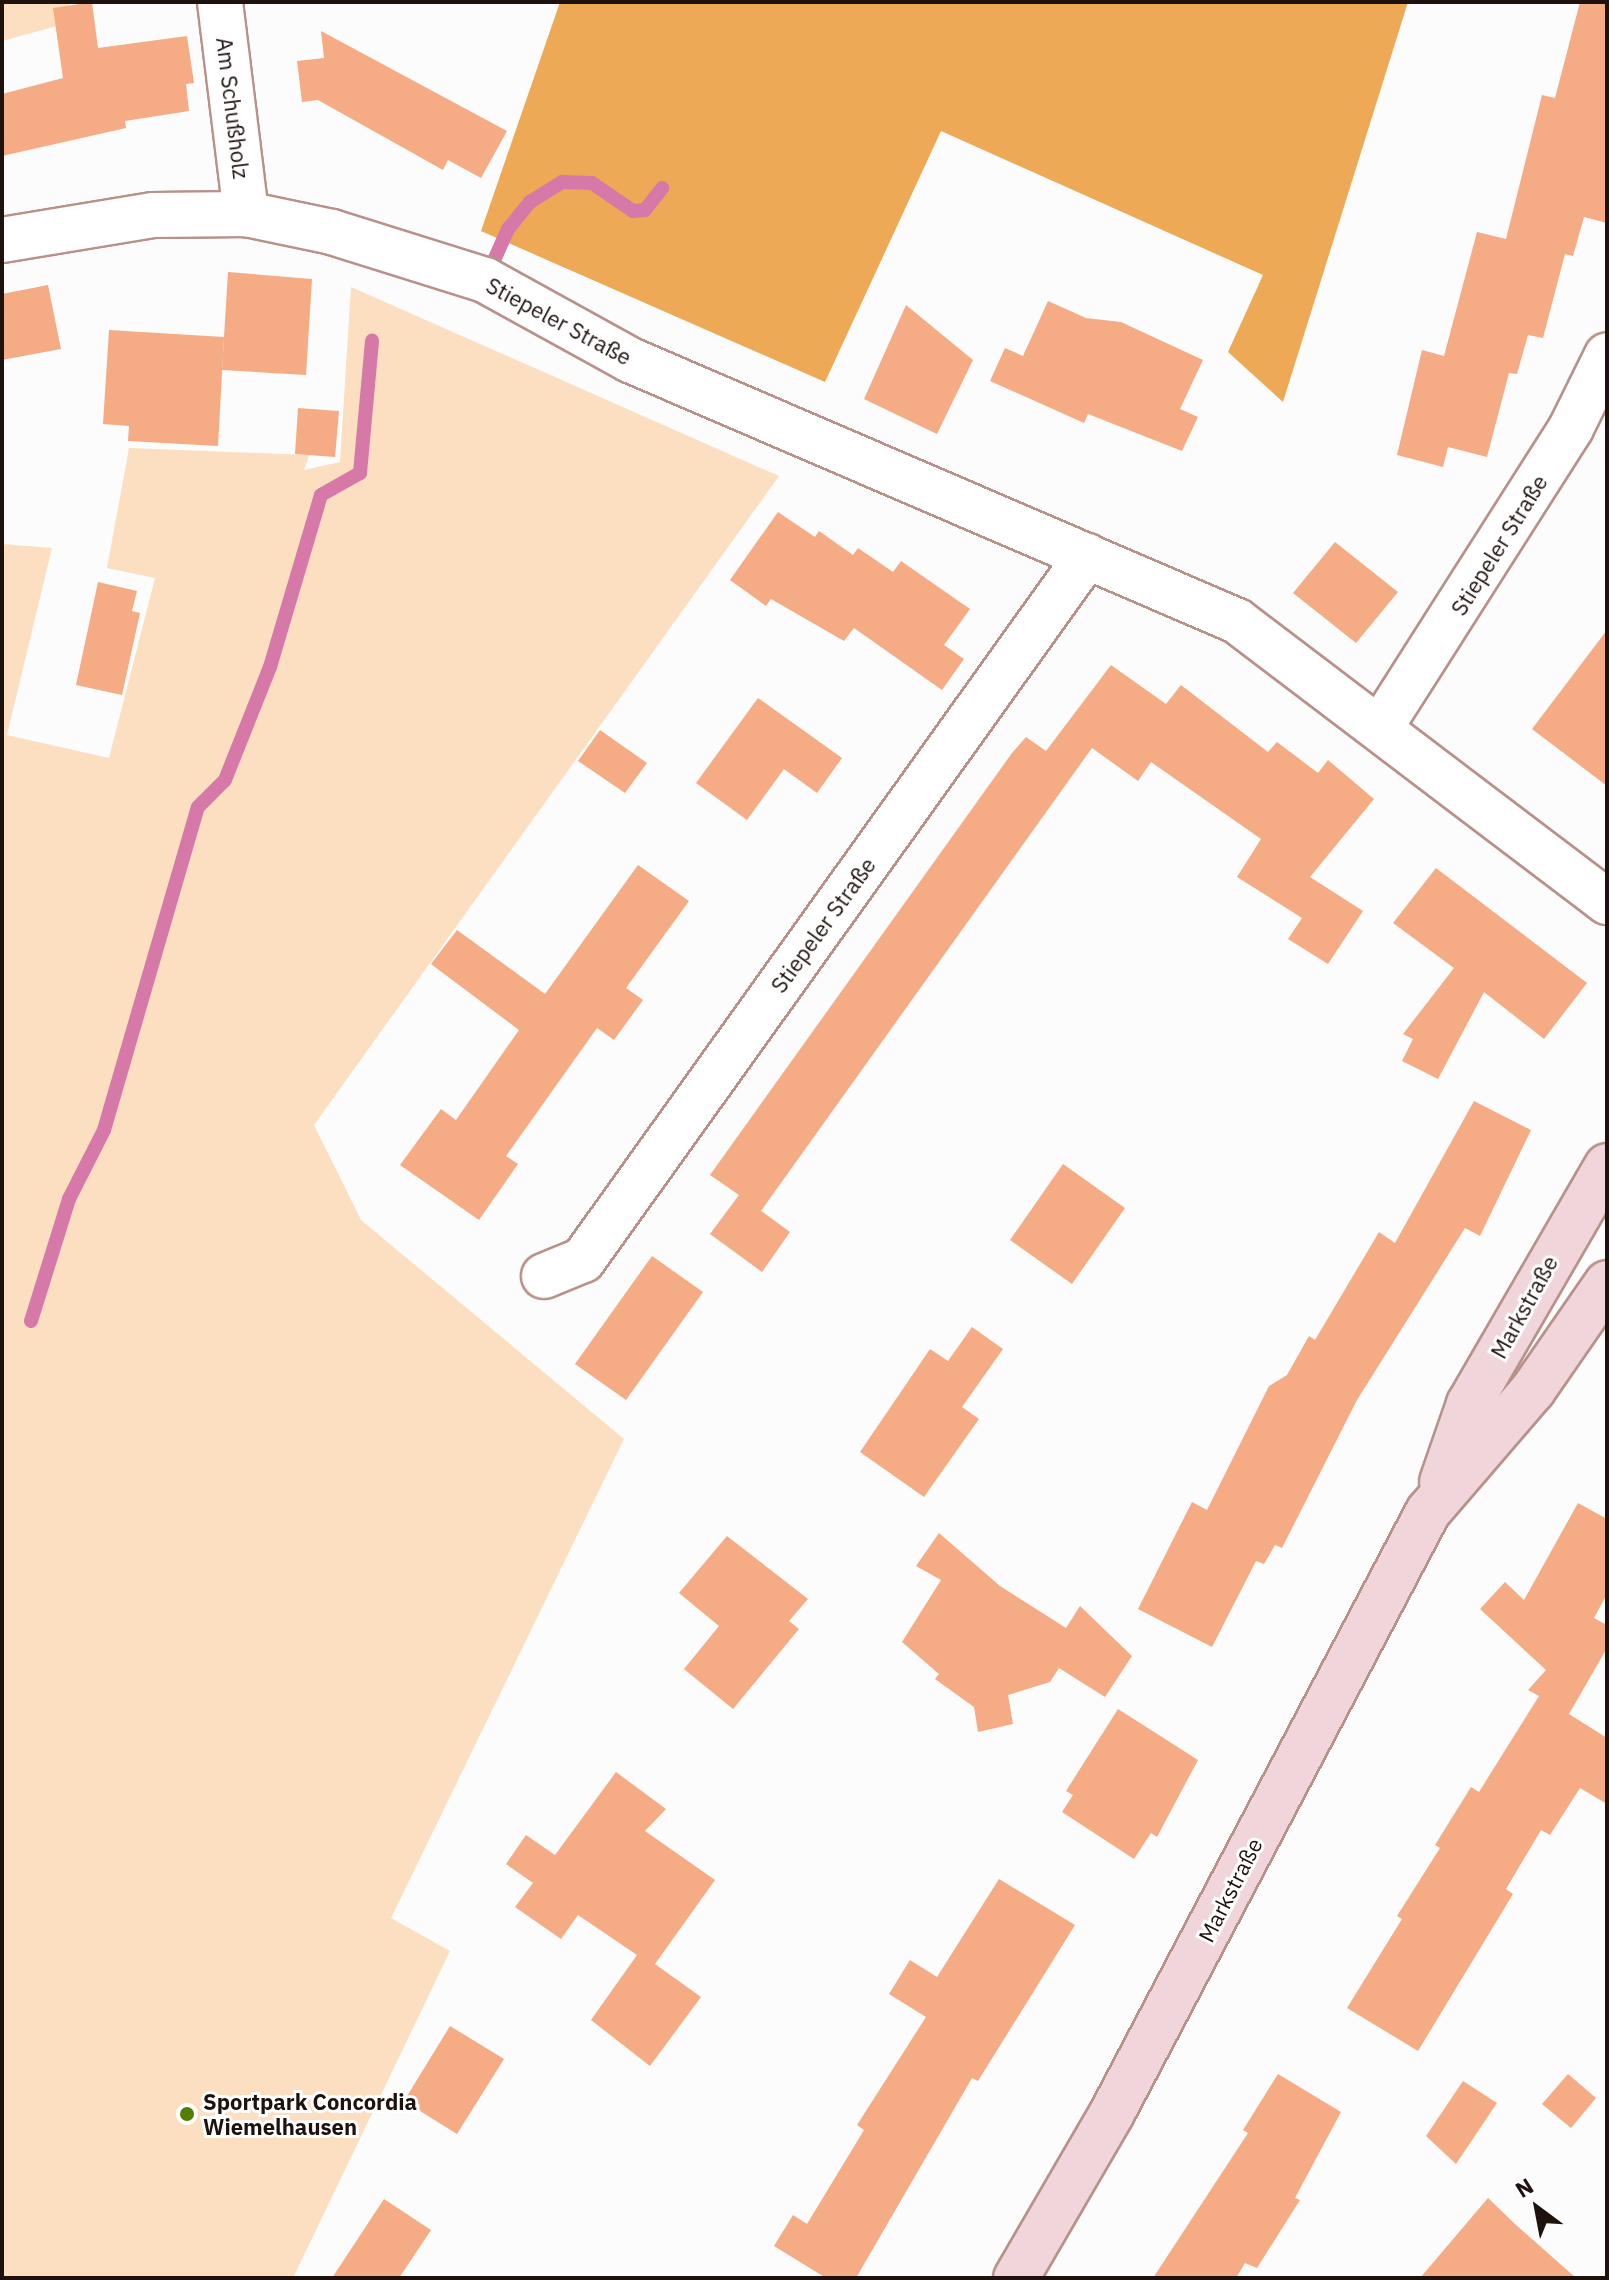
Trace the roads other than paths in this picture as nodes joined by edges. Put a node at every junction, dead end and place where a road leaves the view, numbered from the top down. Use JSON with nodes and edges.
{"nodes":[{"id":1,"x":220,"y":2,"type":"edge"},
{"id":2,"x":246,"y":214,"type":"junction"},
{"id":3,"x":2,"y":240,"type":"edge"},
{"id":4,"x":1607,"y":355,"type":"edge"},
{"id":5,"x":1087,"y":556,"type":"junction"},
{"id":6,"x":1380,"y":728,"type":"junction"},
{"id":7,"x":1607,"y":902,"type":"edge"},
{"id":8,"x":1607,"y":1166,"type":"edge"},
{"id":9,"x":544,"y":1276,"type":"dead end"},
{"id":10,"x":1607,"y":1283,"type":"edge"},
{"id":11,"x":1436,"y":1499,"type":"junction"},
{"id":12,"x":1016,"y":2278,"type":"edge"}],
"edges":[{"from":1,"to":2,"type":"street","name":"Am Schußholz"},
{"from":2,"to":3,"type":"street","name":"Stiepeler Straße"},
{"from":2,"to":5,"type":"street","name":"Stiepeler Straße"},
{"from":4,"to":6,"type":"street","name":"Stiepeler Straße"},
{"from":5,"to":6,"type":"street","name":"Stiepeler Straße"},
{"from":5,"to":9,"type":"street","name":"Stiepeler Straße"},
{"from":6,"to":7,"type":"street","name":"Stiepeler Straße"},
{"from":8,"to":11,"type":"main road","name":"Markstraße"},
{"from":10,"to":11,"type":"main road","name":"Markstraße"},
{"from":11,"to":12,"type":"main road","name":"Markstraße"}]}
